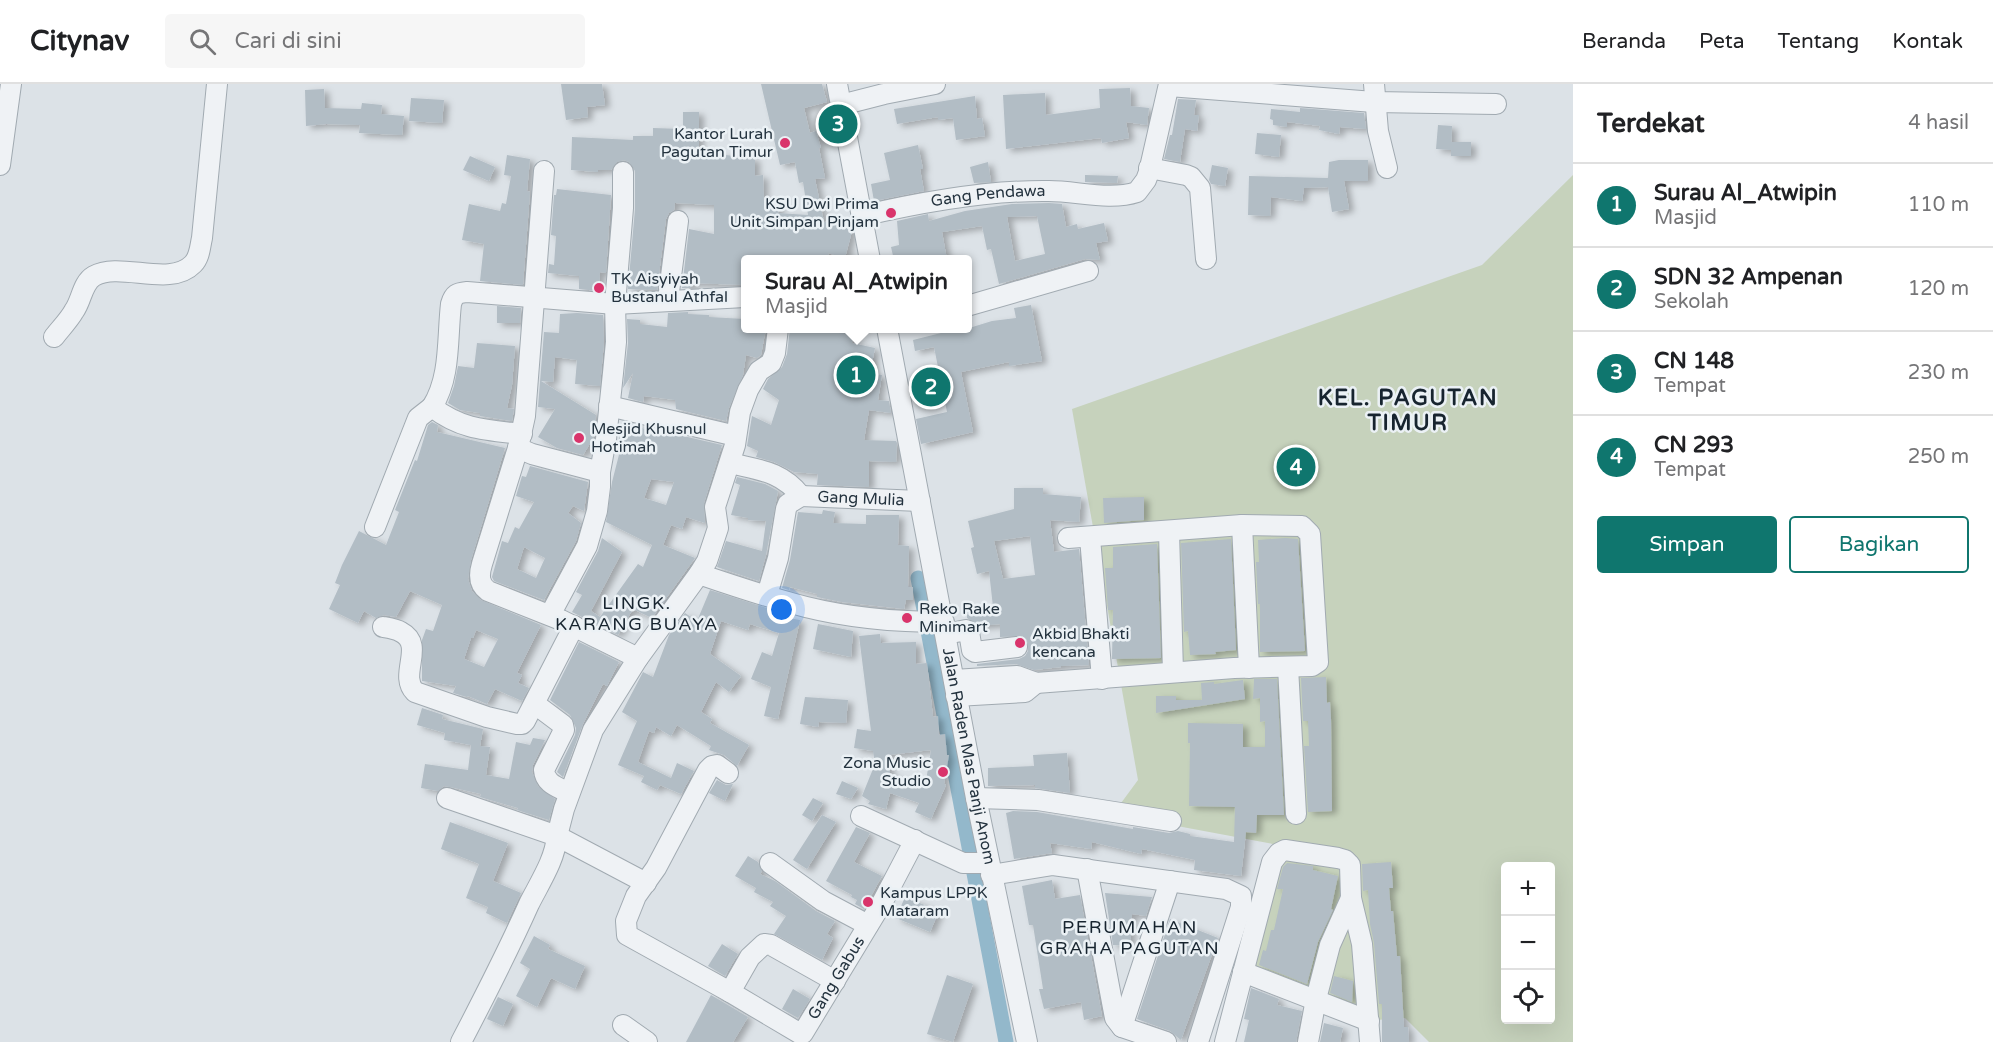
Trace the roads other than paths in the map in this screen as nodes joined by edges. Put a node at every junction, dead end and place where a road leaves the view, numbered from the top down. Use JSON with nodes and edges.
{"nodes":[{"id":1,"x":11,"y":84,"type":"edge"},
{"id":2,"x":217,"y":84,"type":"edge"},
{"id":3,"x":837,"y":84,"type":"edge"},
{"id":4,"x":935,"y":84,"type":"edge"},
{"id":5,"x":1169,"y":85,"type":"edge"},
{"id":6,"x":1374,"y":93,"type":"edge"},
{"id":7,"x":1496,"y":104,"type":"dead end"},
{"id":8,"x":841,"y":105,"type":"junction"},
{"id":9,"x":2,"y":125,"type":"edge"},
{"id":10,"x":0,"y":165,"type":"edge"},
{"id":11,"x":1149,"y":168,"type":"junction"},
{"id":12,"x":1388,"y":168,"type":"dead end"},
{"id":13,"x":544,"y":171,"type":"dead end"},
{"id":14,"x":623,"y":172,"type":"dead end"},
{"id":15,"x":862,"y":216,"type":"junction"},
{"id":16,"x":678,"y":221,"type":"dead end"},
{"id":17,"x":869,"y":255,"type":"edge"},
{"id":18,"x":1206,"y":259,"type":"dead end"},
{"id":19,"x":1088,"y":271,"type":"dead end"},
{"id":20,"x":535,"y":297,"type":"junction"},
{"id":21,"x":741,"y":297,"type":"edge"},
{"id":22,"x":668,"y":300,"type":"junction"},
{"id":23,"x":615,"y":304,"type":"junction"},
{"id":24,"x":972,"y":305,"type":"edge"},
{"id":25,"x":777,"y":333,"type":"edge"},
{"id":26,"x":888,"y":333,"type":"edge"},
{"id":27,"x":54,"y":337,"type":"dead end"},
{"id":28,"x":609,"y":405,"type":"junction"},
{"id":29,"x":432,"y":408,"type":"junction"},
{"id":30,"x":736,"y":436,"type":"junction"},
{"id":31,"x":520,"y":441,"type":"junction"},
{"id":32,"x":730,"y":463,"type":"junction"},
{"id":33,"x":600,"y":472,"type":"junction"},
{"id":34,"x":801,"y":496,"type":"junction"},
{"id":35,"x":920,"y":501,"type":"junction"},
{"id":36,"x":1242,"y":525,"type":"junction"},
{"id":37,"x":375,"y":527,"type":"dead end"},
{"id":38,"x":1169,"y":532,"type":"junction"},
{"id":39,"x":1068,"y":538,"type":"dead end"},
{"id":40,"x":1090,"y":538,"type":"junction"},
{"id":41,"x":699,"y":574,"type":"junction"},
{"id":42,"x":767,"y":595,"type":"junction"},
{"id":43,"x":550,"y":615,"type":"junction"},
{"id":44,"x":935,"y":625,"type":"junction"},
{"id":45,"x":574,"y":626,"type":"junction"},
{"id":46,"x":383,"y":627,"type":"dead end"},
{"id":47,"x":1017,"y":647,"type":"dead end"},
{"id":48,"x":638,"y":658,"type":"junction"},
{"id":49,"x":1288,"y":667,"type":"junction"},
{"id":50,"x":1249,"y":668,"type":"junction"},
{"id":51,"x":1173,"y":672,"type":"junction"},
{"id":52,"x":1102,"y":679,"type":"junction"},
{"id":53,"x":955,"y":688,"type":"junction"},
{"id":54,"x":535,"y":704,"type":"junction"},
{"id":55,"x":728,"y":773,"type":"dead end"},
{"id":56,"x":569,"y":793,"type":"junction"},
{"id":57,"x":447,"y":798,"type":"dead end"},
{"id":58,"x":976,"y":798,"type":"junction"},
{"id":59,"x":1296,"y":814,"type":"dead end"},
{"id":60,"x":861,"y":816,"type":"dead end"},
{"id":61,"x":1171,"y":821,"type":"dead end"},
{"id":62,"x":558,"y":836,"type":"junction"},
{"id":63,"x":915,"y":840,"type":"junction"},
{"id":64,"x":770,"y":863,"type":"dead end"},
{"id":65,"x":980,"y":866,"type":"junction"},
{"id":66,"x":1087,"y":869,"type":"junction"},
{"id":67,"x":1170,"y":881,"type":"junction"},
{"id":68,"x":646,"y":883,"type":"junction"},
{"id":69,"x":1351,"y":898,"type":"junction"},
{"id":70,"x":868,"y":926,"type":"junction"},
{"id":71,"x":1243,"y":972,"type":"junction"},
{"id":72,"x":835,"y":981,"type":"junction"},
{"id":73,"x":730,"y":992,"type":"junction"},
{"id":74,"x":1316,"y":999,"type":"junction"},
{"id":75,"x":1369,"y":1021,"type":"junction"},
{"id":76,"x":623,"y":1025,"type":"dead end"},
{"id":77,"x":1122,"y":1027,"type":"junction"},
{"id":78,"x":461,"y":1042,"type":"edge"},
{"id":79,"x":647,"y":1042,"type":"edge"},
{"id":80,"x":1027,"y":1042,"type":"edge"},
{"id":81,"x":1167,"y":1042,"type":"edge"},
{"id":82,"x":1198,"y":1042,"type":"edge"},
{"id":83,"x":1225,"y":1042,"type":"edge"},
{"id":84,"x":1308,"y":1042,"type":"edge"},
{"id":85,"x":1370,"y":1042,"type":"edge"}],
"edges":[{"from":1,"to":9,"type":"street"},
{"from":2,"to":27,"type":"street"},
{"from":3,"to":8,"type":"street"},
{"from":4,"to":8,"type":"street"},
{"from":5,"to":6,"type":"street"},
{"from":5,"to":11,"type":"street"},
{"from":6,"to":7,"type":"street"},
{"from":6,"to":12,"type":"street"},
{"from":8,"to":15,"type":"street"},
{"from":9,"to":10,"type":"street"},
{"from":11,"to":15,"type":"street","name":"Gang Pendawa"},
{"from":11,"to":18,"type":"street"},
{"from":13,"to":20,"type":"street"},
{"from":14,"to":23,"type":"street"},
{"from":15,"to":17,"type":"street"},
{"from":16,"to":22,"type":"street"},
{"from":19,"to":24,"type":"street"},
{"from":20,"to":23,"type":"street"},
{"from":20,"to":29,"type":"street"},
{"from":20,"to":31,"type":"street"},
{"from":21,"to":22,"type":"street"},
{"from":22,"to":23,"type":"street"},
{"from":23,"to":28,"type":"street"},
{"from":25,"to":30,"type":"street"},
{"from":26,"to":35,"type":"street","name":"Jalan Raden Mas Panji Anom"},
{"from":28,"to":30,"type":"street"},
{"from":28,"to":33,"type":"street"},
{"from":29,"to":31,"type":"street"},
{"from":29,"to":37,"type":"street"},
{"from":30,"to":32,"type":"street"},
{"from":31,"to":33,"type":"street"},
{"from":31,"to":43,"type":"street"},
{"from":32,"to":34,"type":"street"},
{"from":32,"to":41,"type":"street"},
{"from":33,"to":43,"type":"street"},
{"from":34,"to":35,"type":"street","name":"Gang Mulia"},
{"from":34,"to":42,"type":"street"},
{"from":35,"to":44,"type":"street","name":"Jalan Raden Mas Panji Anom"},
{"from":36,"to":38,"type":"street"},
{"from":36,"to":49,"type":"street"},
{"from":36,"to":50,"type":"street"},
{"from":38,"to":40,"type":"street"},
{"from":38,"to":51,"type":"street"},
{"from":39,"to":40,"type":"street"},
{"from":40,"to":52,"type":"street"},
{"from":41,"to":42,"type":"street"},
{"from":41,"to":48,"type":"street"},
{"from":42,"to":44,"type":"street"},
{"from":43,"to":45,"type":"street"},
{"from":44,"to":47,"type":"street"},
{"from":44,"to":53,"type":"street","name":"Jalan Raden Mas Panji Anom"},
{"from":45,"to":48,"type":"street"},
{"from":45,"to":54,"type":"street"},
{"from":46,"to":54,"type":"street"},
{"from":48,"to":56,"type":"street"},
{"from":49,"to":50,"type":"street"},
{"from":49,"to":59,"type":"street"},
{"from":50,"to":51,"type":"street"},
{"from":51,"to":52,"type":"street"},
{"from":52,"to":53,"type":"street"},
{"from":53,"to":58,"type":"street","name":"Jalan Raden Mas Panji Anom"},
{"from":54,"to":56,"type":"street"},
{"from":55,"to":68,"type":"street"},
{"from":56,"to":62,"type":"street"},
{"from":57,"to":62,"type":"street"},
{"from":58,"to":61,"type":"street"},
{"from":58,"to":65,"type":"street","name":"Jalan Raden Mas Panji Anom"},
{"from":60,"to":63,"type":"street"},
{"from":62,"to":68,"type":"street"},
{"from":62,"to":78,"type":"street"},
{"from":63,"to":65,"type":"street"},
{"from":63,"to":70,"type":"street","name":"Gang Gabus"},
{"from":64,"to":70,"type":"street"},
{"from":65,"to":66,"type":"street"},
{"from":65,"to":80,"type":"street","name":"Jalan Raden Mas Panji Anom"},
{"from":66,"to":67,"type":"street"},
{"from":66,"to":77,"type":"street"},
{"from":67,"to":77,"type":"street"},
{"from":67,"to":82,"type":"street"},
{"from":68,"to":73,"type":"street","name":"Gang Gabus"},
{"from":69,"to":71,"type":"street"},
{"from":69,"to":74,"type":"street"},
{"from":69,"to":75,"type":"street"},
{"from":70,"to":72,"type":"street","name":"Gang Gabus"},
{"from":71,"to":74,"type":"street"},
{"from":71,"to":83,"type":"street"},
{"from":72,"to":73,"type":"street"},
{"from":72,"to":73,"type":"street","name":"Gang Gabus"},
{"from":74,"to":75,"type":"street"},
{"from":74,"to":84,"type":"street"},
{"from":75,"to":85,"type":"street"},
{"from":76,"to":79,"type":"street"},
{"from":77,"to":81,"type":"street"}]}
